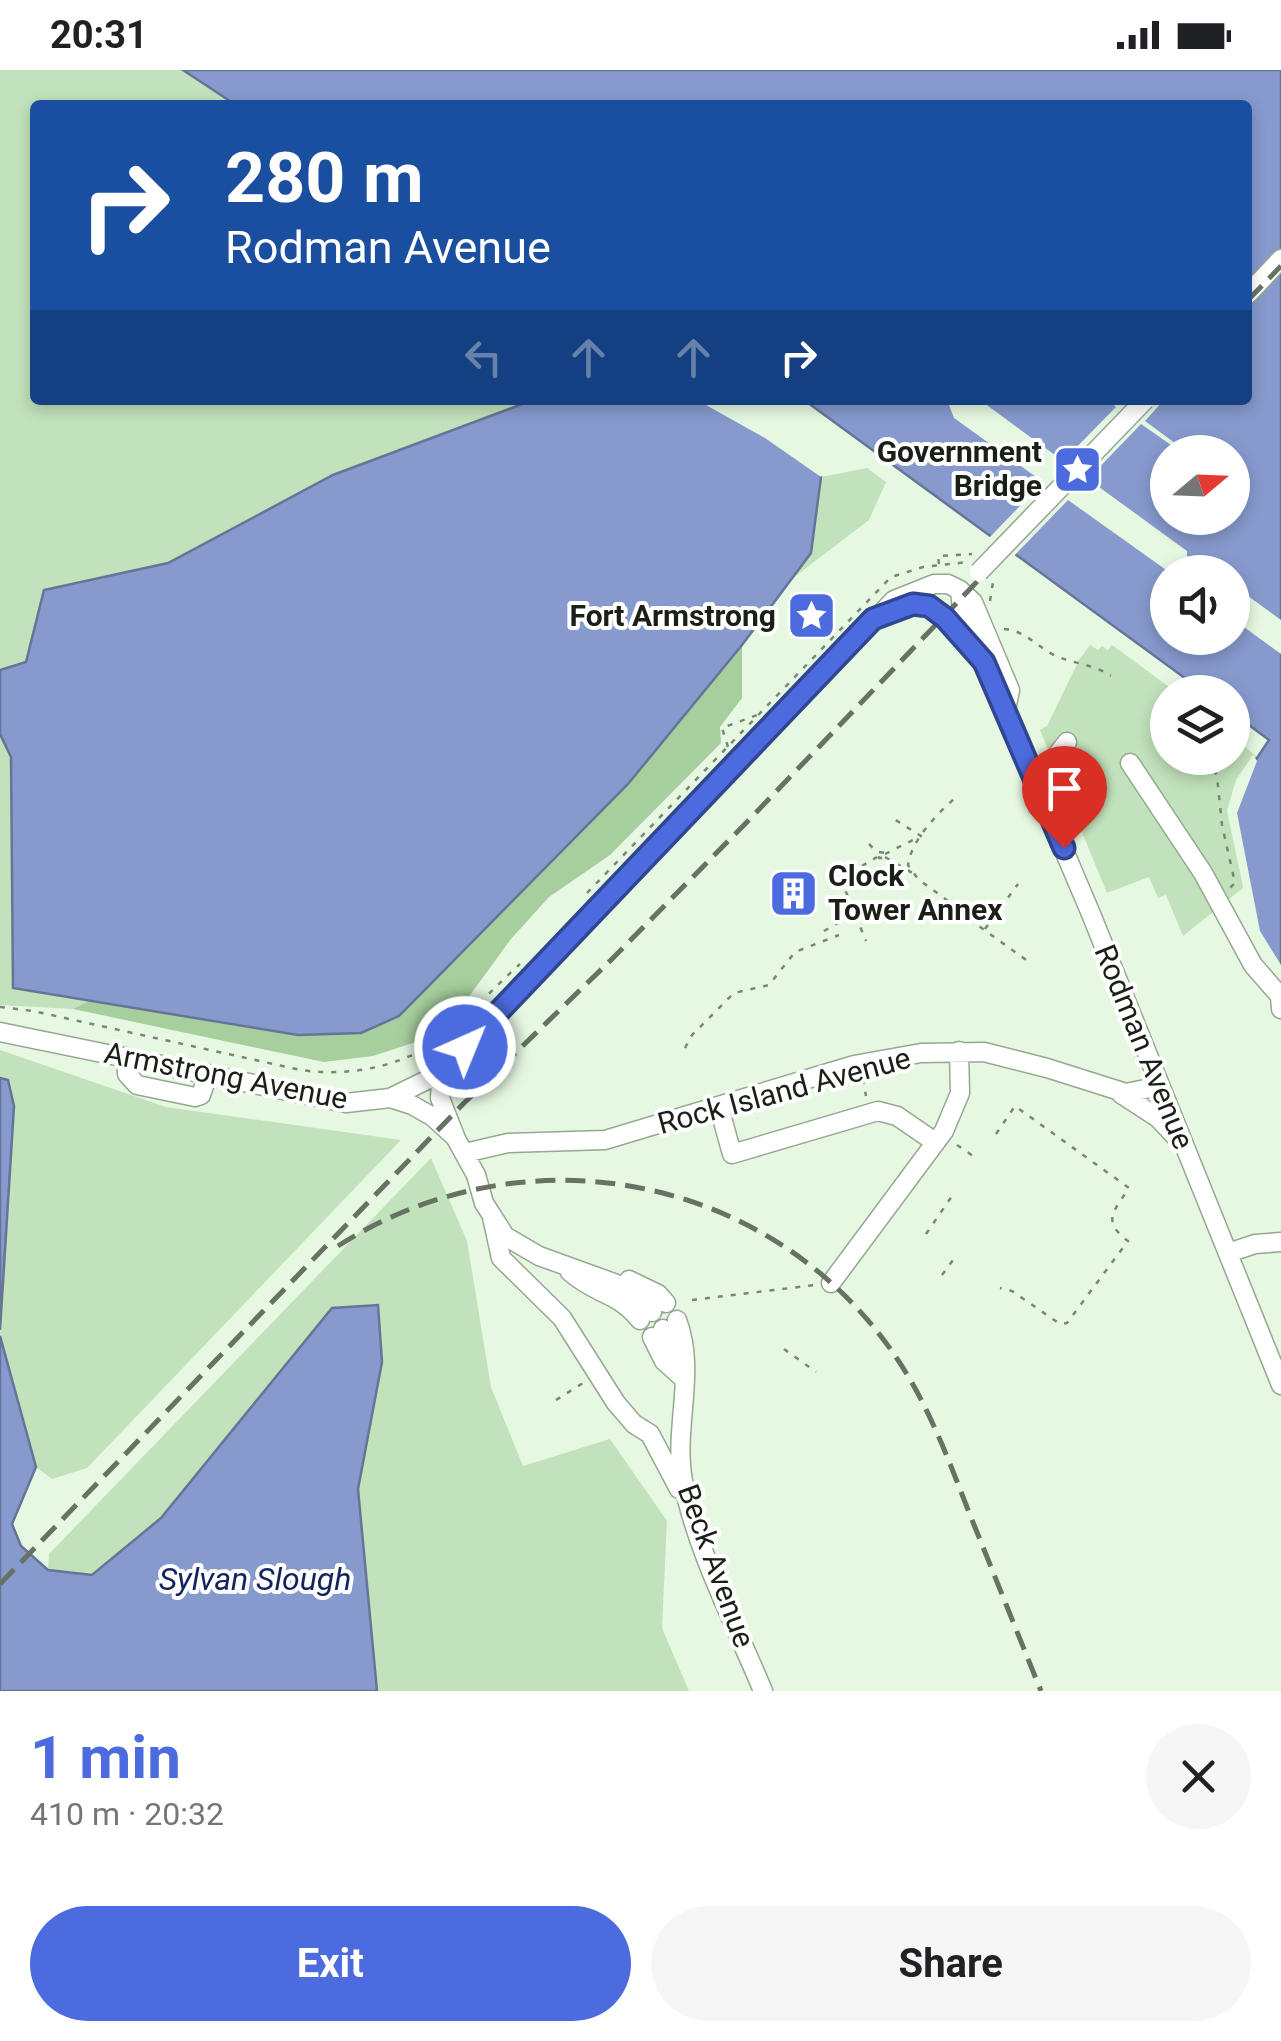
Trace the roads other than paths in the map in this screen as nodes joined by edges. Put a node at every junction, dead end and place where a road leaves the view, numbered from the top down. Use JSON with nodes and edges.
{"nodes":[{"id":1,"x":1281,"y":260,"type":"edge"},
{"id":2,"x":1252,"y":290,"type":"edge"},
{"id":3,"x":1140,"y":405,"type":"edge"},
{"id":4,"x":960,"y":590,"type":"junction"},
{"id":5,"x":873,"y":619,"type":"junction"},
{"id":6,"x":984,"y":662,"type":"junction"},
{"id":7,"x":1006,"y":710,"type":"junction"},
{"id":8,"x":1068,"y":742,"type":"dead end"},
{"id":9,"x":1130,"y":762,"type":"dead end"},
{"id":10,"x":1032,"y":771,"type":"junction"},
{"id":11,"x":1281,"y":1010,"type":"edge"},
{"id":12,"x":0,"y":1032,"type":"edge"},
{"id":13,"x":959,"y":1052,"type":"junction"},
{"id":14,"x":442,"y":1070,"type":"junction"},
{"id":15,"x":1160,"y":1086,"type":"junction"},
{"id":16,"x":1112,"y":1089,"type":"junction"},
{"id":17,"x":390,"y":1098,"type":"junction"},
{"id":18,"x":719,"y":1107,"type":"junction"},
{"id":19,"x":935,"y":1142,"type":"junction"},
{"id":20,"x":1182,"y":1142,"type":"junction"},
{"id":21,"x":460,"y":1145,"type":"junction"},
{"id":22,"x":492,"y":1217,"type":"junction"},
{"id":23,"x":1281,"y":1242,"type":"edge"},
{"id":24,"x":1228,"y":1253,"type":"junction"},
{"id":25,"x":558,"y":1262,"type":"junction"},
{"id":26,"x":831,"y":1283,"type":"road end"},
{"id":27,"x":684,"y":1380,"type":"junction"},
{"id":28,"x":1281,"y":1385,"type":"edge"},
{"id":29,"x":691,"y":1512,"type":"junction"},
{"id":30,"x":762,"y":1691,"type":"edge"}],
"edges":[{"from":1,"to":2,"type":"street"},
{"from":3,"to":4,"type":"street","bridge":true},
{"from":4,"to":5,"type":"street","name":"Armstrong Avenue"},
{"from":4,"to":6,"type":"street","name":"Rodman Avenue"},
{"from":4,"to":7,"type":"street","name":"Rodman Avenue"},
{"from":5,"to":6,"type":"street","name":"Rodman Avenue"},
{"from":5,"to":14,"type":"street","name":"Armstrong Avenue"},
{"from":6,"to":7,"type":"street","name":"Rodman Avenue"},
{"from":7,"to":10,"type":"street","name":"Rodman Avenue"},
{"from":8,"to":10,"type":"street"},
{"from":9,"to":11,"type":"street"},
{"from":10,"to":15,"type":"street","name":"Rodman Avenue"},
{"from":12,"to":17,"type":"street","name":"Armstrong Avenue"},
{"from":13,"to":16,"type":"street","name":"Rock Island Avenue"},
{"from":13,"to":18,"type":"street","name":"Rock Island Avenue"},
{"from":13,"to":19,"type":"street"},
{"from":14,"to":17,"type":"street","name":"Armstrong Avenue"},
{"from":14,"to":21,"type":"street"},
{"from":15,"to":16,"type":"street","name":"Rock Island Avenue"},
{"from":15,"to":20,"type":"street","name":"Rodman Avenue"},
{"from":16,"to":20,"type":"street"},
{"from":17,"to":21,"type":"street"},
{"from":18,"to":19,"type":"street"},
{"from":18,"to":21,"type":"street","name":"Rock Island Avenue"},
{"from":19,"to":26,"type":"street"},
{"from":20,"to":24,"type":"street","name":"Rodman Avenue"},
{"from":21,"to":22,"type":"street"},
{"from":22,"to":25,"type":"street"},
{"from":22,"to":29,"type":"street"},
{"from":23,"to":24,"type":"street"},
{"from":24,"to":28,"type":"street","name":"Rodman Avenue"},
{"from":25,"to":25,"type":"street"},
{"from":27,"to":27,"type":"street","name":"Beck Avenue"},
{"from":27,"to":29,"type":"street","name":"Beck Avenue"},
{"from":29,"to":30,"type":"street","name":"Beck Avenue"}]}
